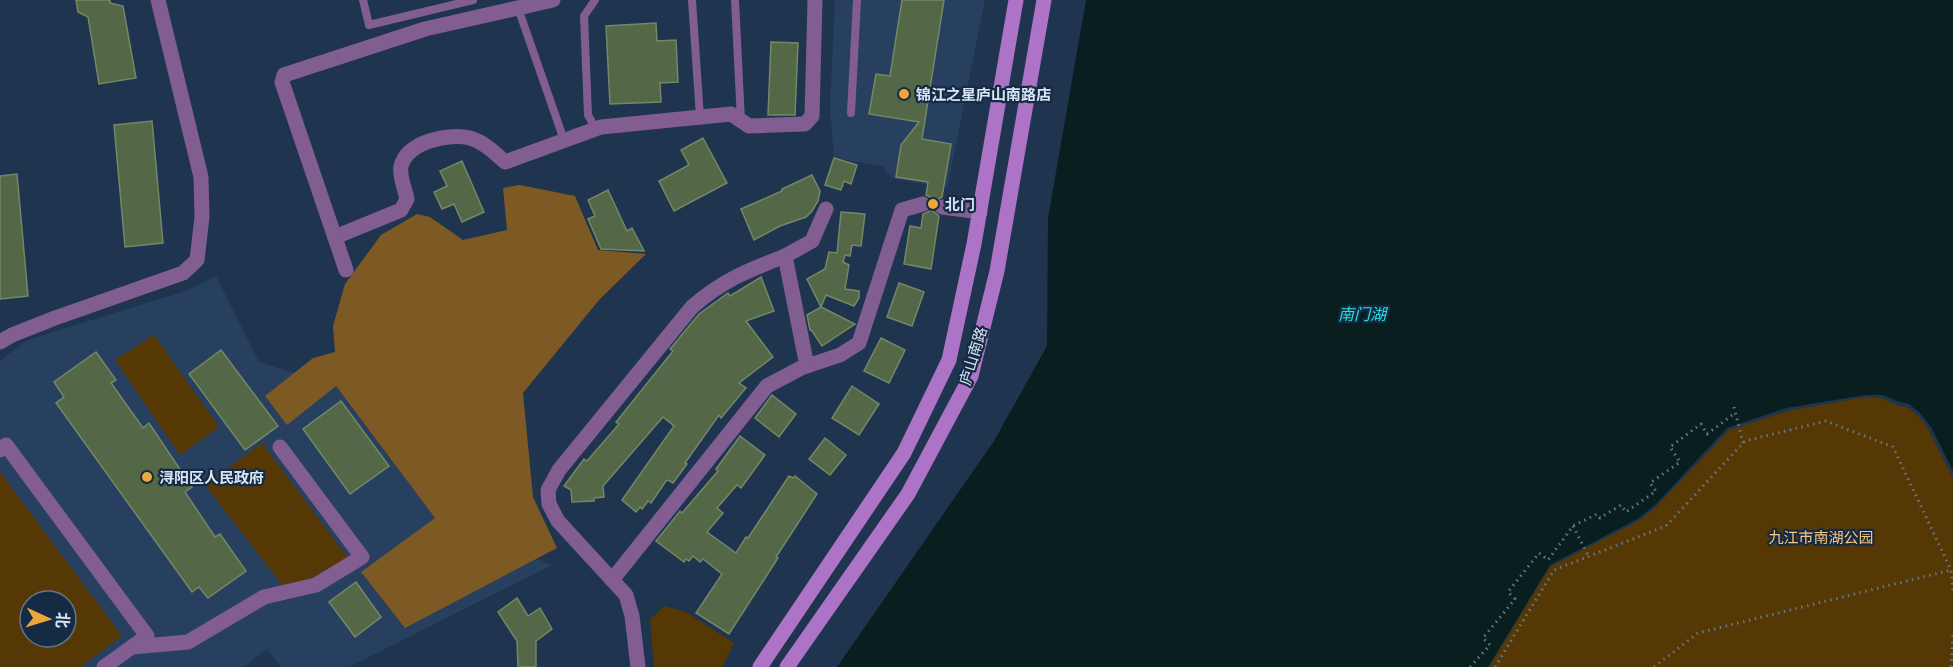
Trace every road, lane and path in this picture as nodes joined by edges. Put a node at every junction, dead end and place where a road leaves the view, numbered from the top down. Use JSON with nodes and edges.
{"nodes":[{"id":1,"x":158,"y":0,"type":"edge"},
{"id":2,"x":363,"y":0,"type":"edge"},
{"id":3,"x":473,"y":0,"type":"edge"},
{"id":4,"x":553,"y":0,"type":"edge"},
{"id":5,"x":595,"y":0,"type":"edge"},
{"id":6,"x":692,"y":0,"type":"edge"},
{"id":7,"x":735,"y":0,"type":"edge"},
{"id":8,"x":815,"y":0,"type":"edge"},
{"id":9,"x":858,"y":0,"type":"edge"},
{"id":10,"x":1016,"y":0,"type":"edge"},
{"id":11,"x":1044,"y":0,"type":"edge"},
{"id":12,"x":518,"y":8,"type":"junction"},
{"id":13,"x":851,"y":113,"type":"dead end"},
{"id":14,"x":700,"y":117,"type":"junction"},
{"id":15,"x":741,"y":121,"type":"junction"},
{"id":16,"x":596,"y":129,"type":"junction"},
{"id":17,"x":564,"y":141,"type":"junction"},
{"id":18,"x":923,"y":204,"type":"dead end"},
{"id":19,"x":942,"y":207,"type":"dead end"},
{"id":20,"x":826,"y":209,"type":"dead end"},
{"id":21,"x":980,"y":212,"type":"junction"},
{"id":22,"x":335,"y":237,"type":"junction"},
{"id":23,"x":785,"y":256,"type":"junction"},
{"id":24,"x":346,"y":270,"type":"dead end"},
{"id":25,"x":0,"y":342,"type":"edge"},
{"id":26,"x":807,"y":366,"type":"junction"},
{"id":27,"x":1734,"y":407,"type":"dead end"},
{"id":28,"x":1735,"y":413,"type":"junction"},
{"id":29,"x":1743,"y":443,"type":"junction"},
{"id":30,"x":280,"y":447,"type":"dead end"},
{"id":31,"x":0,"y":450,"type":"edge"},
{"id":32,"x":1573,"y":526,"type":"junction"},
{"id":33,"x":1588,"y":555,"type":"junction"},
{"id":34,"x":1952,"y":572,"type":"edge"},
{"id":35,"x":612,"y":580,"type":"junction"},
{"id":36,"x":1953,"y":591,"type":"edge"},
{"id":37,"x":1953,"y":635,"type":"edge"},
{"id":38,"x":132,"y":647,"type":"junction"},
{"id":39,"x":104,"y":667,"type":"edge"},
{"id":40,"x":638,"y":667,"type":"edge"},
{"id":41,"x":760,"y":667,"type":"edge"},
{"id":42,"x":787,"y":667,"type":"edge"},
{"id":43,"x":1470,"y":667,"type":"edge"},
{"id":44,"x":1495,"y":667,"type":"edge"},
{"id":45,"x":1654,"y":667,"type":"edge"},
{"id":46,"x":1951,"y":667,"type":"edge"}],
"edges":[{"from":1,"to":25,"type":"street"},
{"from":2,"to":3,"type":"lane"},
{"from":4,"to":12,"type":"street"},
{"from":5,"to":16,"type":"lane"},
{"from":6,"to":14,"type":"lane"},
{"from":7,"to":15,"type":"lane"},
{"from":8,"to":15,"type":"street"},
{"from":9,"to":13,"type":"lane"},
{"from":10,"to":21,"type":"main road","name":"庐山南路"},
{"from":11,"to":42,"type":"main road","name":"庐山南路"},
{"from":12,"to":17,"type":"lane"},
{"from":12,"to":22,"type":"street"},
{"from":14,"to":15,"type":"street"},
{"from":14,"to":16,"type":"street"},
{"from":16,"to":17,"type":"street"},
{"from":17,"to":22,"type":"street"},
{"from":18,"to":26,"type":"street"},
{"from":19,"to":21,"type":"street"},
{"from":20,"to":23,"type":"street"},
{"from":21,"to":41,"type":"main road","name":"庐山南路"},
{"from":22,"to":24,"type":"street"},
{"from":23,"to":26,"type":"street"},
{"from":23,"to":35,"type":"street"},
{"from":26,"to":35,"type":"street"},
{"from":27,"to":28,"type":"path"},
{"from":28,"to":29,"type":"path"},
{"from":28,"to":32,"type":"path"},
{"from":29,"to":33,"type":"path"},
{"from":29,"to":34,"type":"path"},
{"from":30,"to":38,"type":"street"},
{"from":31,"to":38,"type":"street"},
{"from":32,"to":33,"type":"path"},
{"from":32,"to":43,"type":"path"},
{"from":33,"to":44,"type":"path"},
{"from":34,"to":36,"type":"path"},
{"from":34,"to":45,"type":"path"},
{"from":35,"to":40,"type":"street"},
{"from":37,"to":46,"type":"path"},
{"from":38,"to":39,"type":"street"}]}
